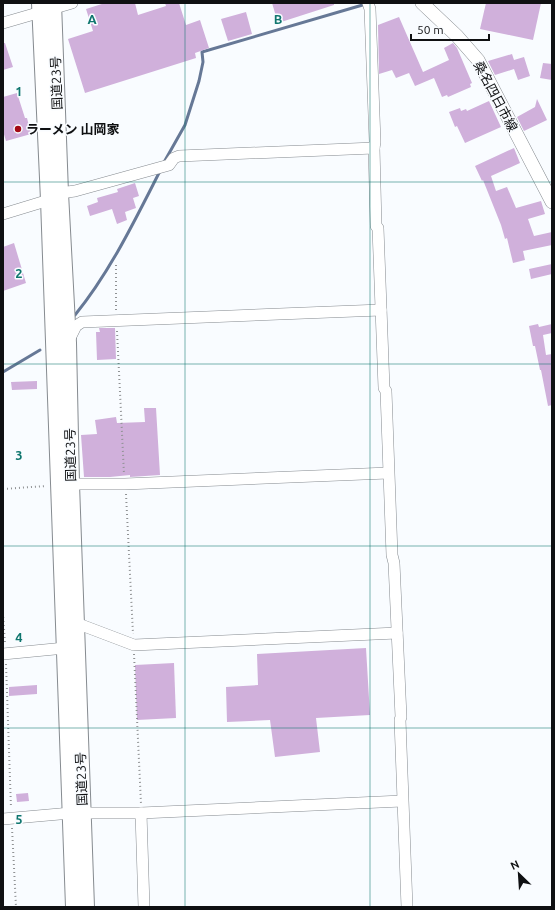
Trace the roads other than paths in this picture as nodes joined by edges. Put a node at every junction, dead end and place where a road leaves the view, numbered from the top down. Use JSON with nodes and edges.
{"nodes":[{"id":1,"x":72,"y":3,"type":"edge"},
{"id":2,"x":422,"y":3,"type":"edge"},
{"id":3,"x":369,"y":5,"type":"edge"},
{"id":4,"x":47,"y":7,"type":"edge"},
{"id":5,"x":3,"y":23,"type":"edge"},
{"id":6,"x":374,"y":148,"type":"junction"},
{"id":7,"x":54,"y":196,"type":"junction"},
{"id":8,"x":552,"y":202,"type":"edge"},
{"id":9,"x":3,"y":214,"type":"edge"},
{"id":10,"x":381,"y":310,"type":"junction"},
{"id":11,"x":68,"y":343,"type":"junction"},
{"id":12,"x":388,"y":473,"type":"junction"},
{"id":13,"x":65,"y":485,"type":"junction"},
{"id":14,"x":76,"y":624,"type":"junction"},
{"id":15,"x":397,"y":633,"type":"junction"},
{"id":16,"x":65,"y":648,"type":"junction"},
{"id":17,"x":4,"y":654,"type":"edge"},
{"id":18,"x":402,"y":801,"type":"junction"},
{"id":19,"x":77,"y":813,"type":"junction"},
{"id":20,"x":141,"y":813,"type":"junction"},
{"id":21,"x":7,"y":818,"type":"edge"},
{"id":22,"x":74,"y":907,"type":"edge"},
{"id":23,"x":86,"y":907,"type":"edge"},
{"id":24,"x":144,"y":907,"type":"edge"},
{"id":25,"x":407,"y":907,"type":"edge"}],
"edges":[{"from":1,"to":4,"type":"street"},
{"from":2,"to":8,"type":"main road","name":"桑名四日市線"},
{"from":3,"to":6,"type":"street"},
{"from":4,"to":5,"type":"street"},
{"from":4,"to":7,"type":"highway","name":"国道23号"},
{"from":6,"to":7,"type":"street"},
{"from":6,"to":10,"type":"street"},
{"from":7,"to":9,"type":"street"},
{"from":7,"to":11,"type":"highway","name":"国道23号"},
{"from":7,"to":13,"type":"highway","name":"国道23号"},
{"from":10,"to":11,"type":"street"},
{"from":10,"to":12,"type":"street"},
{"from":11,"to":13,"type":"highway","name":"国道23号"},
{"from":12,"to":13,"type":"street"},
{"from":12,"to":15,"type":"street"},
{"from":13,"to":14,"type":"highway","name":"国道23号"},
{"from":13,"to":16,"type":"highway","name":"国道23号"},
{"from":14,"to":15,"type":"street"},
{"from":14,"to":19,"type":"highway","name":"国道23号"},
{"from":15,"to":18,"type":"street"},
{"from":16,"to":17,"type":"street"},
{"from":16,"to":19,"type":"highway","name":"国道23号"},
{"from":18,"to":20,"type":"street"},
{"from":18,"to":25,"type":"street"},
{"from":19,"to":20,"type":"street"},
{"from":19,"to":21,"type":"street"},
{"from":19,"to":22,"type":"highway","name":"国道23号"},
{"from":19,"to":23,"type":"highway","name":"国道23号"},
{"from":20,"to":24,"type":"street"}]}
